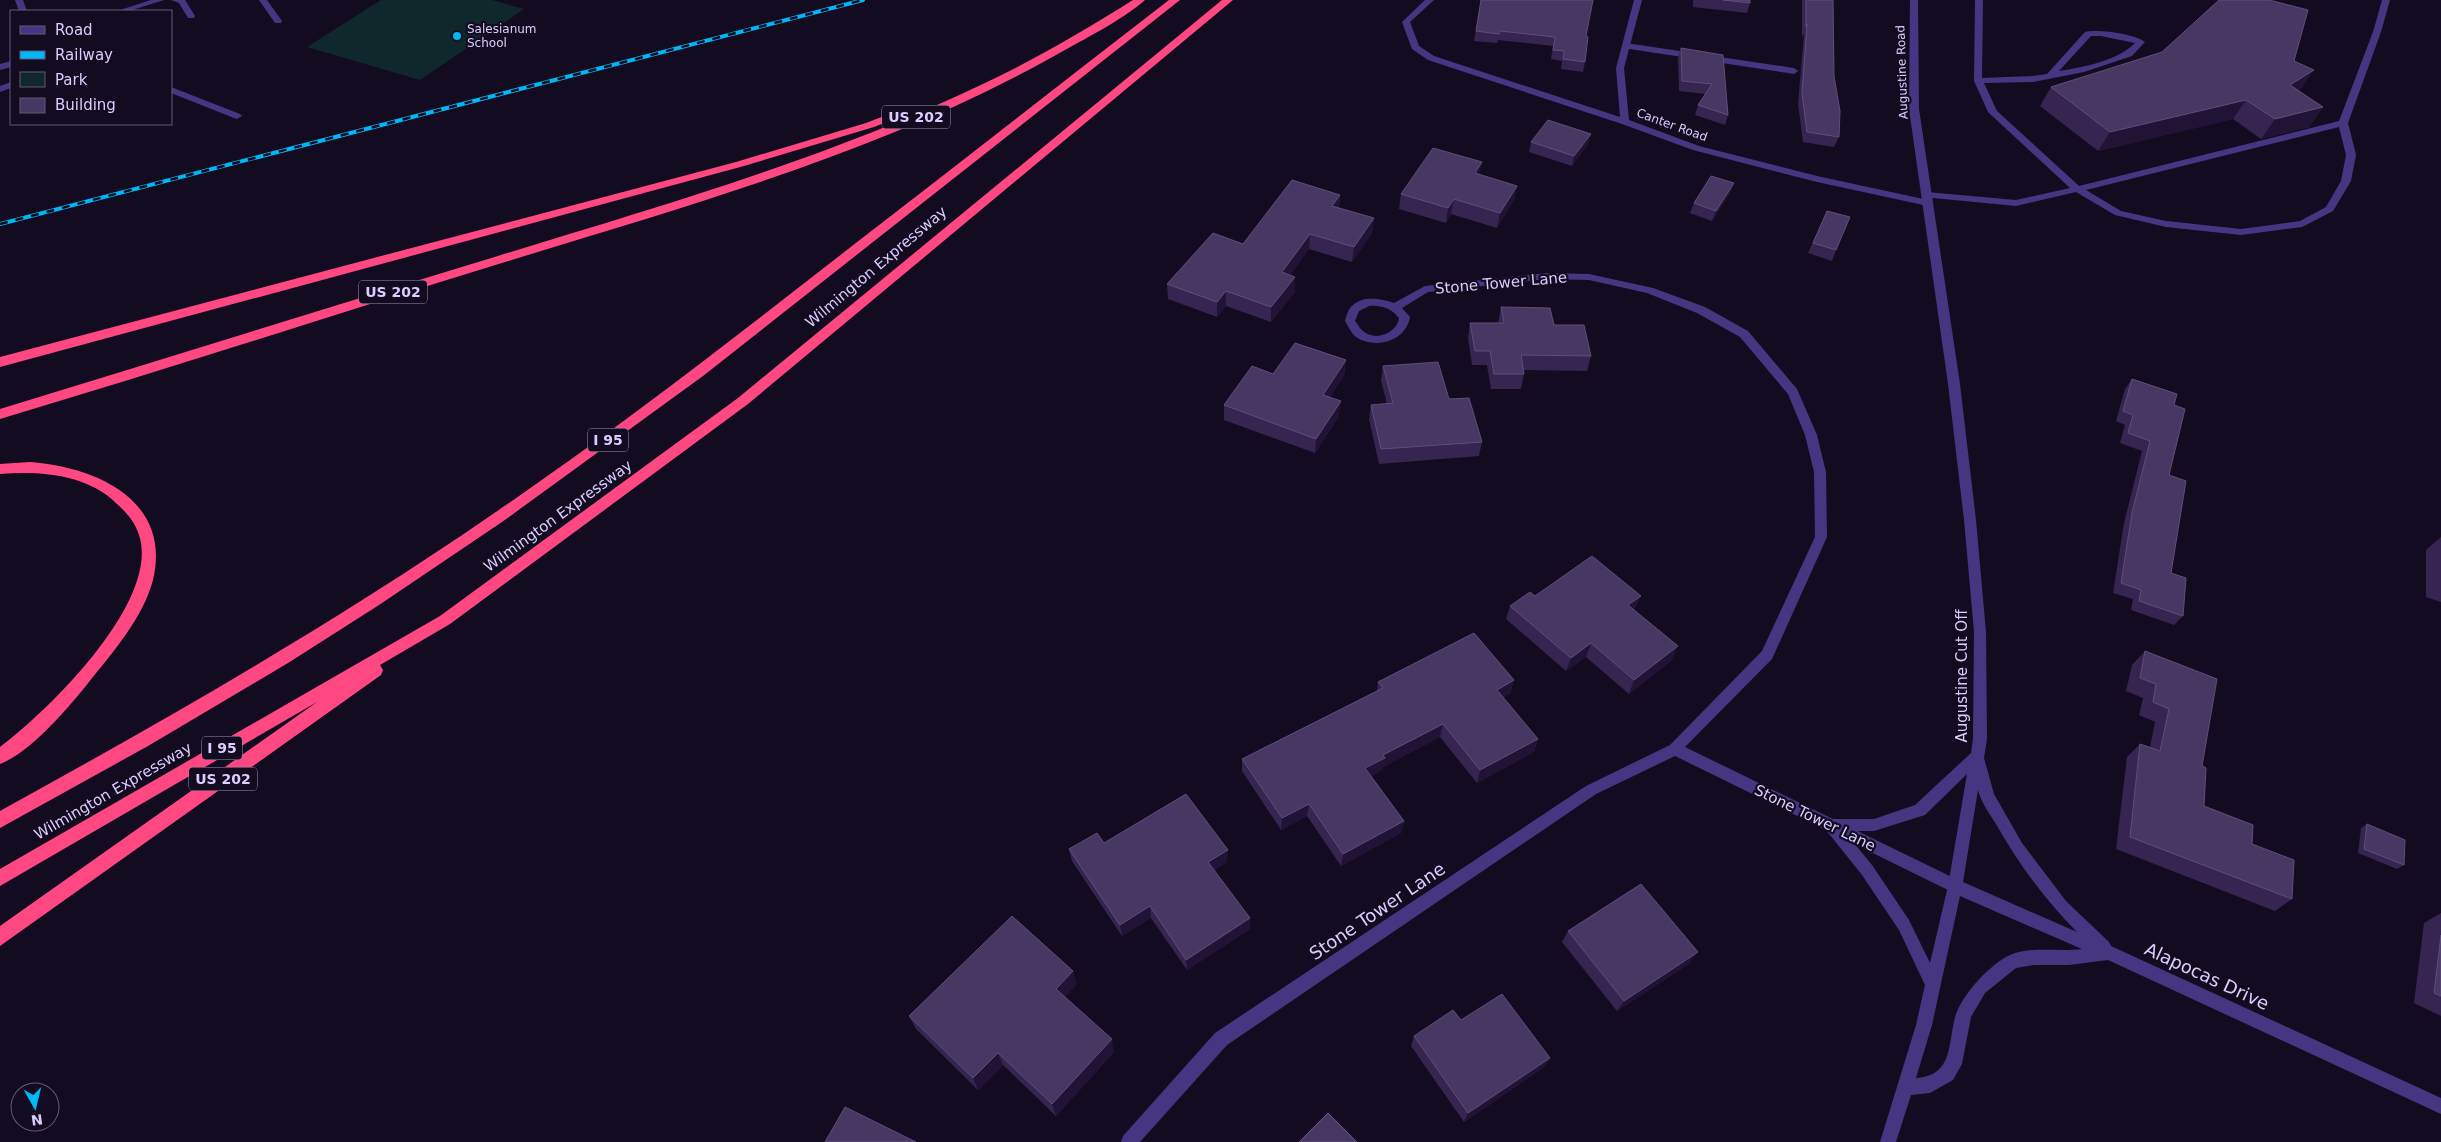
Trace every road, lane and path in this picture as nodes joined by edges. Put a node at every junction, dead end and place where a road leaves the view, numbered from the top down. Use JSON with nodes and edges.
{"nodes":[{"id":1,"x":160,"y":0,"type":"edge"},
{"id":2,"x":175,"y":0,"type":"edge"},
{"id":3,"x":263,"y":0,"type":"edge"},
{"id":4,"x":1140,"y":0,"type":"edge"},
{"id":5,"x":1175,"y":0,"type":"edge"},
{"id":6,"x":1228,"y":0,"type":"edge"},
{"id":7,"x":1430,"y":0,"type":"edge"},
{"id":8,"x":1638,"y":0,"type":"edge"},
{"id":9,"x":1914,"y":0,"type":"edge"},
{"id":10,"x":1979,"y":0,"type":"edge"},
{"id":11,"x":2386,"y":0,"type":"edge"},
{"id":12,"x":125,"y":10,"type":"edge"},
{"id":13,"x":191,"y":16,"type":"dead end"},
{"id":14,"x":278,"y":21,"type":"dead end"},
{"id":15,"x":1626,"y":46,"type":"junction"},
{"id":16,"x":1044,"y":57,"type":"junction"},
{"id":17,"x":1794,"y":71,"type":"dead end"},
{"id":18,"x":2050,"y":76,"type":"junction"},
{"id":19,"x":1978,"y":81,"type":"junction"},
{"id":20,"x":172,"y":90,"type":"edge"},
{"id":21,"x":238,"y":116,"type":"dead end"},
{"id":22,"x":1625,"y":122,"type":"junction"},
{"id":23,"x":2343,"y":123,"type":"junction"},
{"id":24,"x":2077,"y":189,"type":"junction"},
{"id":25,"x":1927,"y":199,"type":"junction"},
{"id":26,"x":1396,"y":308,"type":"junction"},
{"id":27,"x":0,"y":362,"type":"edge"},
{"id":28,"x":0,"y":414,"type":"edge"},
{"id":29,"x":0,"y":469,"type":"edge"},
{"id":30,"x":445,"y":620,"type":"junction"},
{"id":31,"x":1675,"y":749,"type":"junction"},
{"id":32,"x":1978,"y":755,"type":"junction"},
{"id":33,"x":0,"y":757,"type":"edge"},
{"id":34,"x":0,"y":820,"type":"edge"},
{"id":35,"x":1829,"y":825,"type":"junction"},
{"id":36,"x":0,"y":878,"type":"edge"},
{"id":37,"x":1955,"y":886,"type":"junction"},
{"id":38,"x":0,"y":937,"type":"edge"},
{"id":39,"x":2109,"y":953,"type":"junction"},
{"id":40,"x":1933,"y":985,"type":"junction"},
{"id":41,"x":1904,"y":1087,"type":"junction"},
{"id":42,"x":2441,"y":1106,"type":"edge"},
{"id":43,"x":1129,"y":1142,"type":"edge"},
{"id":44,"x":1888,"y":1142,"type":"edge"}],
"edges":[{"from":1,"to":12,"type":"street"},
{"from":2,"to":13,"type":"street"},
{"from":3,"to":14,"type":"street"},
{"from":4,"to":16,"type":"highway","number":"US 202"},
{"from":5,"to":34,"type":"highway","name":"Wilmington Expressway","number":"I 95"},
{"from":6,"to":30,"type":"highway","name":"Wilmington Expressway","number":"I 95"},
{"from":7,"to":22,"type":"street","name":"Canter Road"},
{"from":8,"to":15,"type":"street"},
{"from":9,"to":25,"type":"street","name":"Augustine Road"},
{"from":10,"to":19,"type":"street"},
{"from":11,"to":23,"type":"street"},
{"from":15,"to":17,"type":"street"},
{"from":15,"to":22,"type":"street"},
{"from":16,"to":27,"type":"highway"},
{"from":16,"to":28,"type":"highway","number":"US 202"},
{"from":18,"to":18,"type":"street"},
{"from":18,"to":19,"type":"street"},
{"from":19,"to":24,"type":"street"},
{"from":20,"to":21,"type":"street"},
{"from":22,"to":25,"type":"street","name":"Canter Road"},
{"from":23,"to":24,"type":"street","name":"Canter Road"},
{"from":23,"to":24,"type":"street"},
{"from":24,"to":25,"type":"street","name":"Canter Road"},
{"from":25,"to":32,"type":"street","name":"Augustine Cut Off"},
{"from":26,"to":26,"type":"street"},
{"from":26,"to":31,"type":"street","name":"Stone Tower Lane"},
{"from":29,"to":33,"type":"highway"},
{"from":30,"to":36,"type":"highway","name":"Wilmington Expressway","number":"I 95"},
{"from":30,"to":38,"type":"highway","number":"US 202"},
{"from":31,"to":35,"type":"street","name":"Stone Tower Lane"},
{"from":31,"to":43,"type":"street","name":"Stone Tower Lane"},
{"from":32,"to":35,"type":"street"},
{"from":32,"to":37,"type":"street","name":"Augustine Cut Off"},
{"from":32,"to":39,"type":"street"},
{"from":35,"to":37,"type":"street","name":"Stone Tower Lane"},
{"from":35,"to":40,"type":"street"},
{"from":37,"to":39,"type":"street","name":"Alapocas Drive"},
{"from":37,"to":40,"type":"street","name":"Augustine Cut Off"},
{"from":39,"to":41,"type":"street"},
{"from":39,"to":42,"type":"street","name":"Alapocas Drive"},
{"from":40,"to":41,"type":"street","name":"Augustine Cut Off"},
{"from":41,"to":44,"type":"street","name":"Augustine Cut Off"}]}
